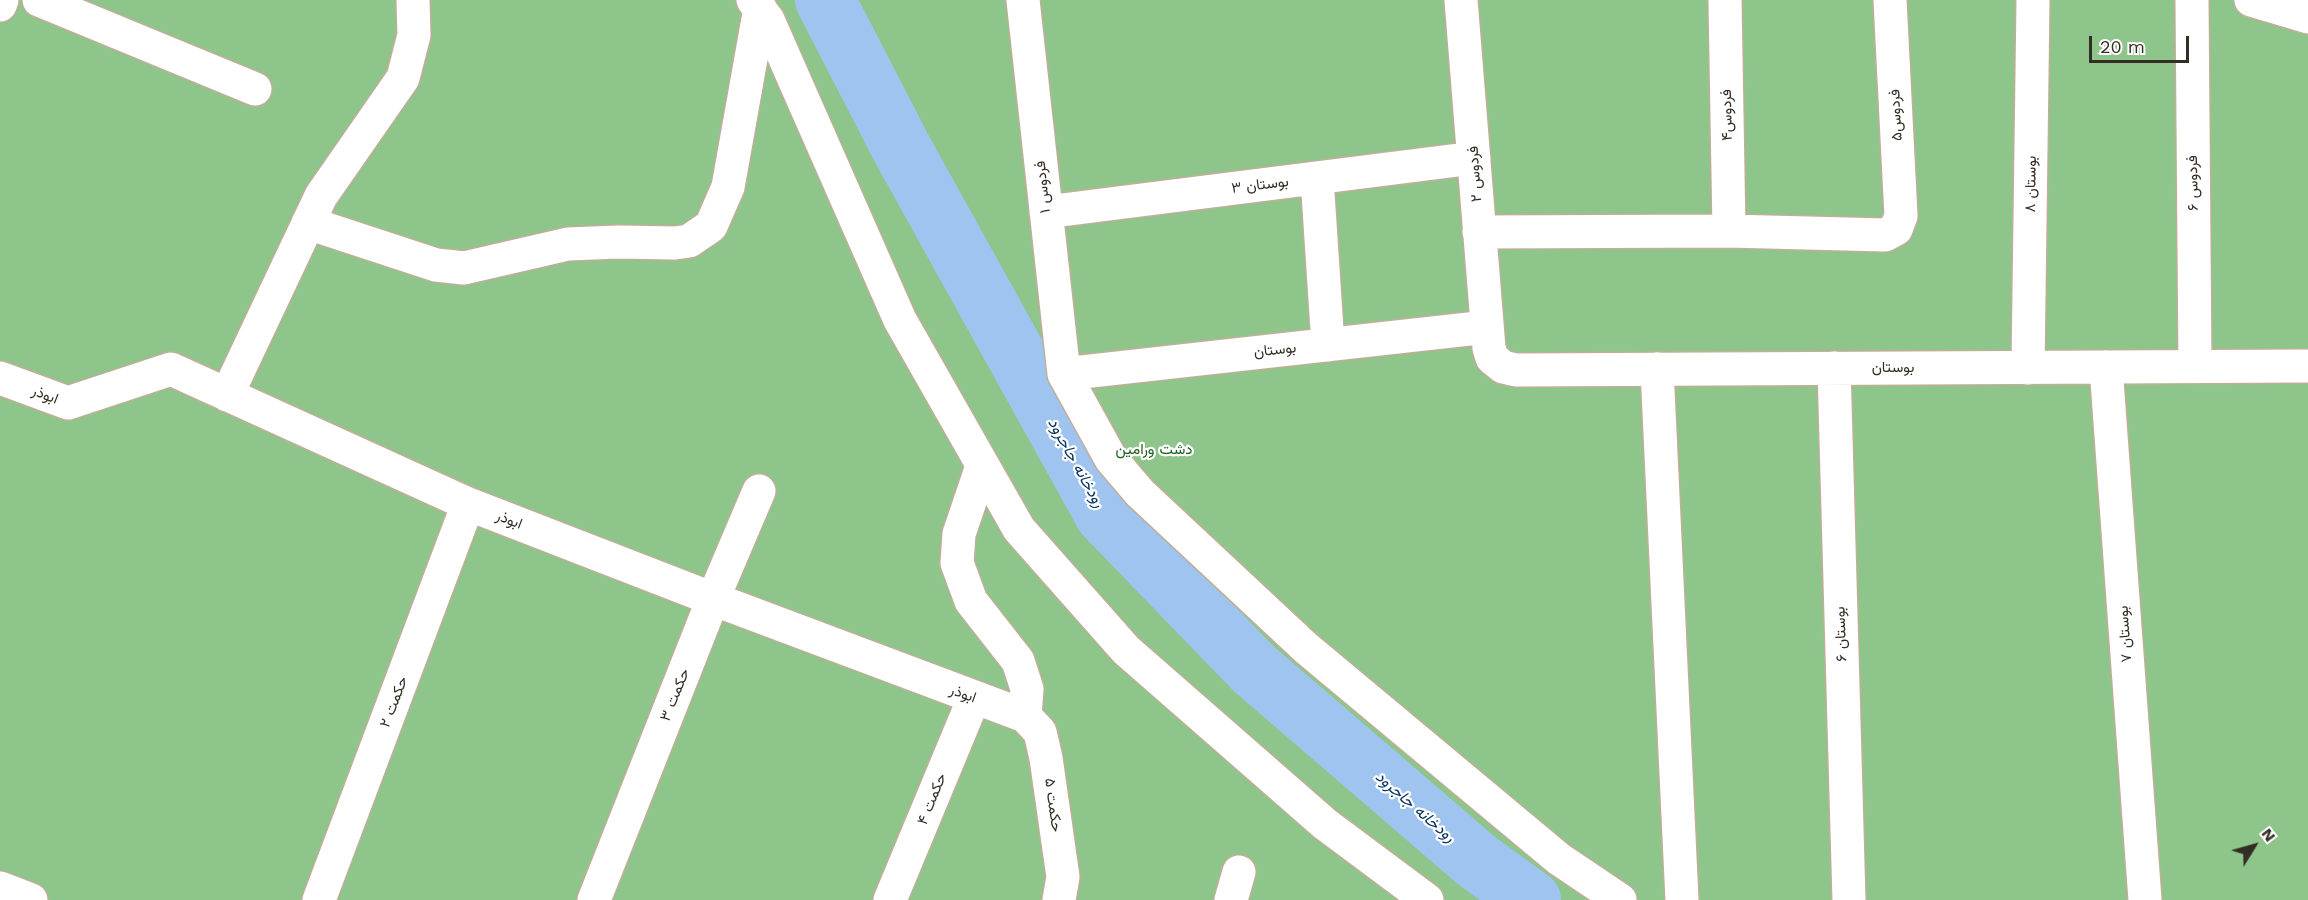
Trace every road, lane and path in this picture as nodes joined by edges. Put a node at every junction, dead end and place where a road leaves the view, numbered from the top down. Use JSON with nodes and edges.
{"nodes":[{"id":1,"x":2,"y":0,"type":"edge"},
{"id":2,"x":39,"y":0,"type":"edge"},
{"id":3,"x":413,"y":0,"type":"edge"},
{"id":4,"x":1023,"y":0,"type":"edge"},
{"id":5,"x":1461,"y":0,"type":"edge"},
{"id":6,"x":1725,"y":0,"type":"edge"},
{"id":7,"x":1890,"y":0,"type":"edge"},
{"id":8,"x":2033,"y":0,"type":"edge"},
{"id":9,"x":2192,"y":0,"type":"edge"},
{"id":10,"x":2251,"y":0,"type":"edge"},
{"id":11,"x":756,"y":4,"type":"edge"},
{"id":12,"x":0,"y":5,"type":"edge"},
{"id":13,"x":2308,"y":17,"type":"edge"},
{"id":14,"x":255,"y":90,"type":"dead end"},
{"id":15,"x":1474,"y":158,"type":"junction"},
{"id":16,"x":1317,"y":178,"type":"junction"},
{"id":17,"x":1046,"y":212,"type":"junction"},
{"id":18,"x":308,"y":223,"type":"junction"},
{"id":19,"x":1729,"y":231,"type":"junction"},
{"id":20,"x":1479,"y":232,"type":"junction"},
{"id":21,"x":1488,"y":338,"type":"junction"},
{"id":22,"x":1328,"y":345,"type":"junction"},
{"id":23,"x":2195,"y":366,"type":"junction"},
{"id":24,"x":2308,"y":366,"type":"edge"},
{"id":25,"x":2106,"y":367,"type":"junction"},
{"id":26,"x":1833,"y":368,"type":"junction"},
{"id":27,"x":2028,"y":368,"type":"junction"},
{"id":28,"x":1657,"y":369,"type":"junction"},
{"id":29,"x":1064,"y":374,"type":"junction"},
{"id":30,"x":0,"y":378,"type":"edge"},
{"id":31,"x":227,"y":394,"type":"junction"},
{"id":32,"x":982,"y":466,"type":"junction"},
{"id":33,"x":759,"y":491,"type":"dead end"},
{"id":34,"x":468,"y":504,"type":"junction"},
{"id":35,"x":713,"y":599,"type":"junction"},
{"id":36,"x":974,"y":698,"type":"junction"},
{"id":37,"x":1025,"y":716,"type":"junction"},
{"id":38,"x":0,"y":888,"type":"edge"},
{"id":39,"x":31,"y":900,"type":"edge"},
{"id":40,"x":319,"y":900,"type":"edge"},
{"id":41,"x":594,"y":900,"type":"edge"},
{"id":42,"x":890,"y":900,"type":"edge"},
{"id":43,"x":1059,"y":900,"type":"edge"},
{"id":44,"x":1427,"y":900,"type":"edge"},
{"id":45,"x":1620,"y":900,"type":"edge"},
{"id":46,"x":1682,"y":900,"type":"edge"},
{"id":47,"x":1849,"y":900,"type":"edge"},
{"id":48,"x":2145,"y":900,"type":"edge"}],
"edges":[{"from":1,"to":12,"type":"street"},
{"from":2,"to":14,"type":"street"},
{"from":3,"to":18,"type":"street"},
{"from":4,"to":17,"type":"street","name":"فردوس ۱"},
{"from":5,"to":15,"type":"street","name":"فردوس ۲"},
{"from":6,"to":19,"type":"street","name":"فردوس۴"},
{"from":7,"to":19,"type":"street","name":"فردوس۵"},
{"from":8,"to":27,"type":"street","name":"بوستان ۸"},
{"from":9,"to":23,"type":"street","name":"فردوس ۶"},
{"from":10,"to":13,"type":"street"},
{"from":11,"to":18,"type":"street"},
{"from":11,"to":32,"type":"street"},
{"from":15,"to":16,"type":"street","name":"بوستان ۳"},
{"from":15,"to":20,"type":"street","name":"فردوس ۲"},
{"from":16,"to":17,"type":"street","name":"بوستان ۳"},
{"from":16,"to":22,"type":"street"},
{"from":17,"to":29,"type":"street","name":"فردوس ۱"},
{"from":18,"to":31,"type":"street"},
{"from":19,"to":20,"type":"street"},
{"from":20,"to":21,"type":"street","name":"فردوس ۲"},
{"from":21,"to":22,"type":"street","name":"بوستان"},
{"from":21,"to":28,"type":"street","name":"بوستان"},
{"from":22,"to":29,"type":"street","name":"بوستان"},
{"from":23,"to":24,"type":"street","name":"بوستان"},
{"from":23,"to":25,"type":"street","name":"بوستان"},
{"from":25,"to":27,"type":"street","name":"بوستان"},
{"from":25,"to":48,"type":"street","name":"بوستان ۷"},
{"from":26,"to":27,"type":"street","name":"بوستان"},
{"from":26,"to":28,"type":"street","name":"بوستان"},
{"from":26,"to":47,"type":"street","name":"بوستان ۶"},
{"from":28,"to":46,"type":"street"},
{"from":29,"to":45,"type":"street"},
{"from":30,"to":31,"type":"street","name":"ابوذر"},
{"from":31,"to":34,"type":"street","name":"ابوذر"},
{"from":32,"to":37,"type":"street"},
{"from":32,"to":44,"type":"street"},
{"from":33,"to":35,"type":"street","name":"حکمت ۳"},
{"from":34,"to":35,"type":"street","name":"ابوذر"},
{"from":34,"to":40,"type":"street","name":"حکمت ۲"},
{"from":35,"to":36,"type":"street","name":"ابوذر"},
{"from":35,"to":41,"type":"street","name":"حکمت ۳"},
{"from":36,"to":37,"type":"street","name":"ابوذر"},
{"from":36,"to":42,"type":"street","name":"حکمت ۴"},
{"from":37,"to":43,"type":"street","name":"حکمت ۵"},
{"from":38,"to":39,"type":"street"}]}
